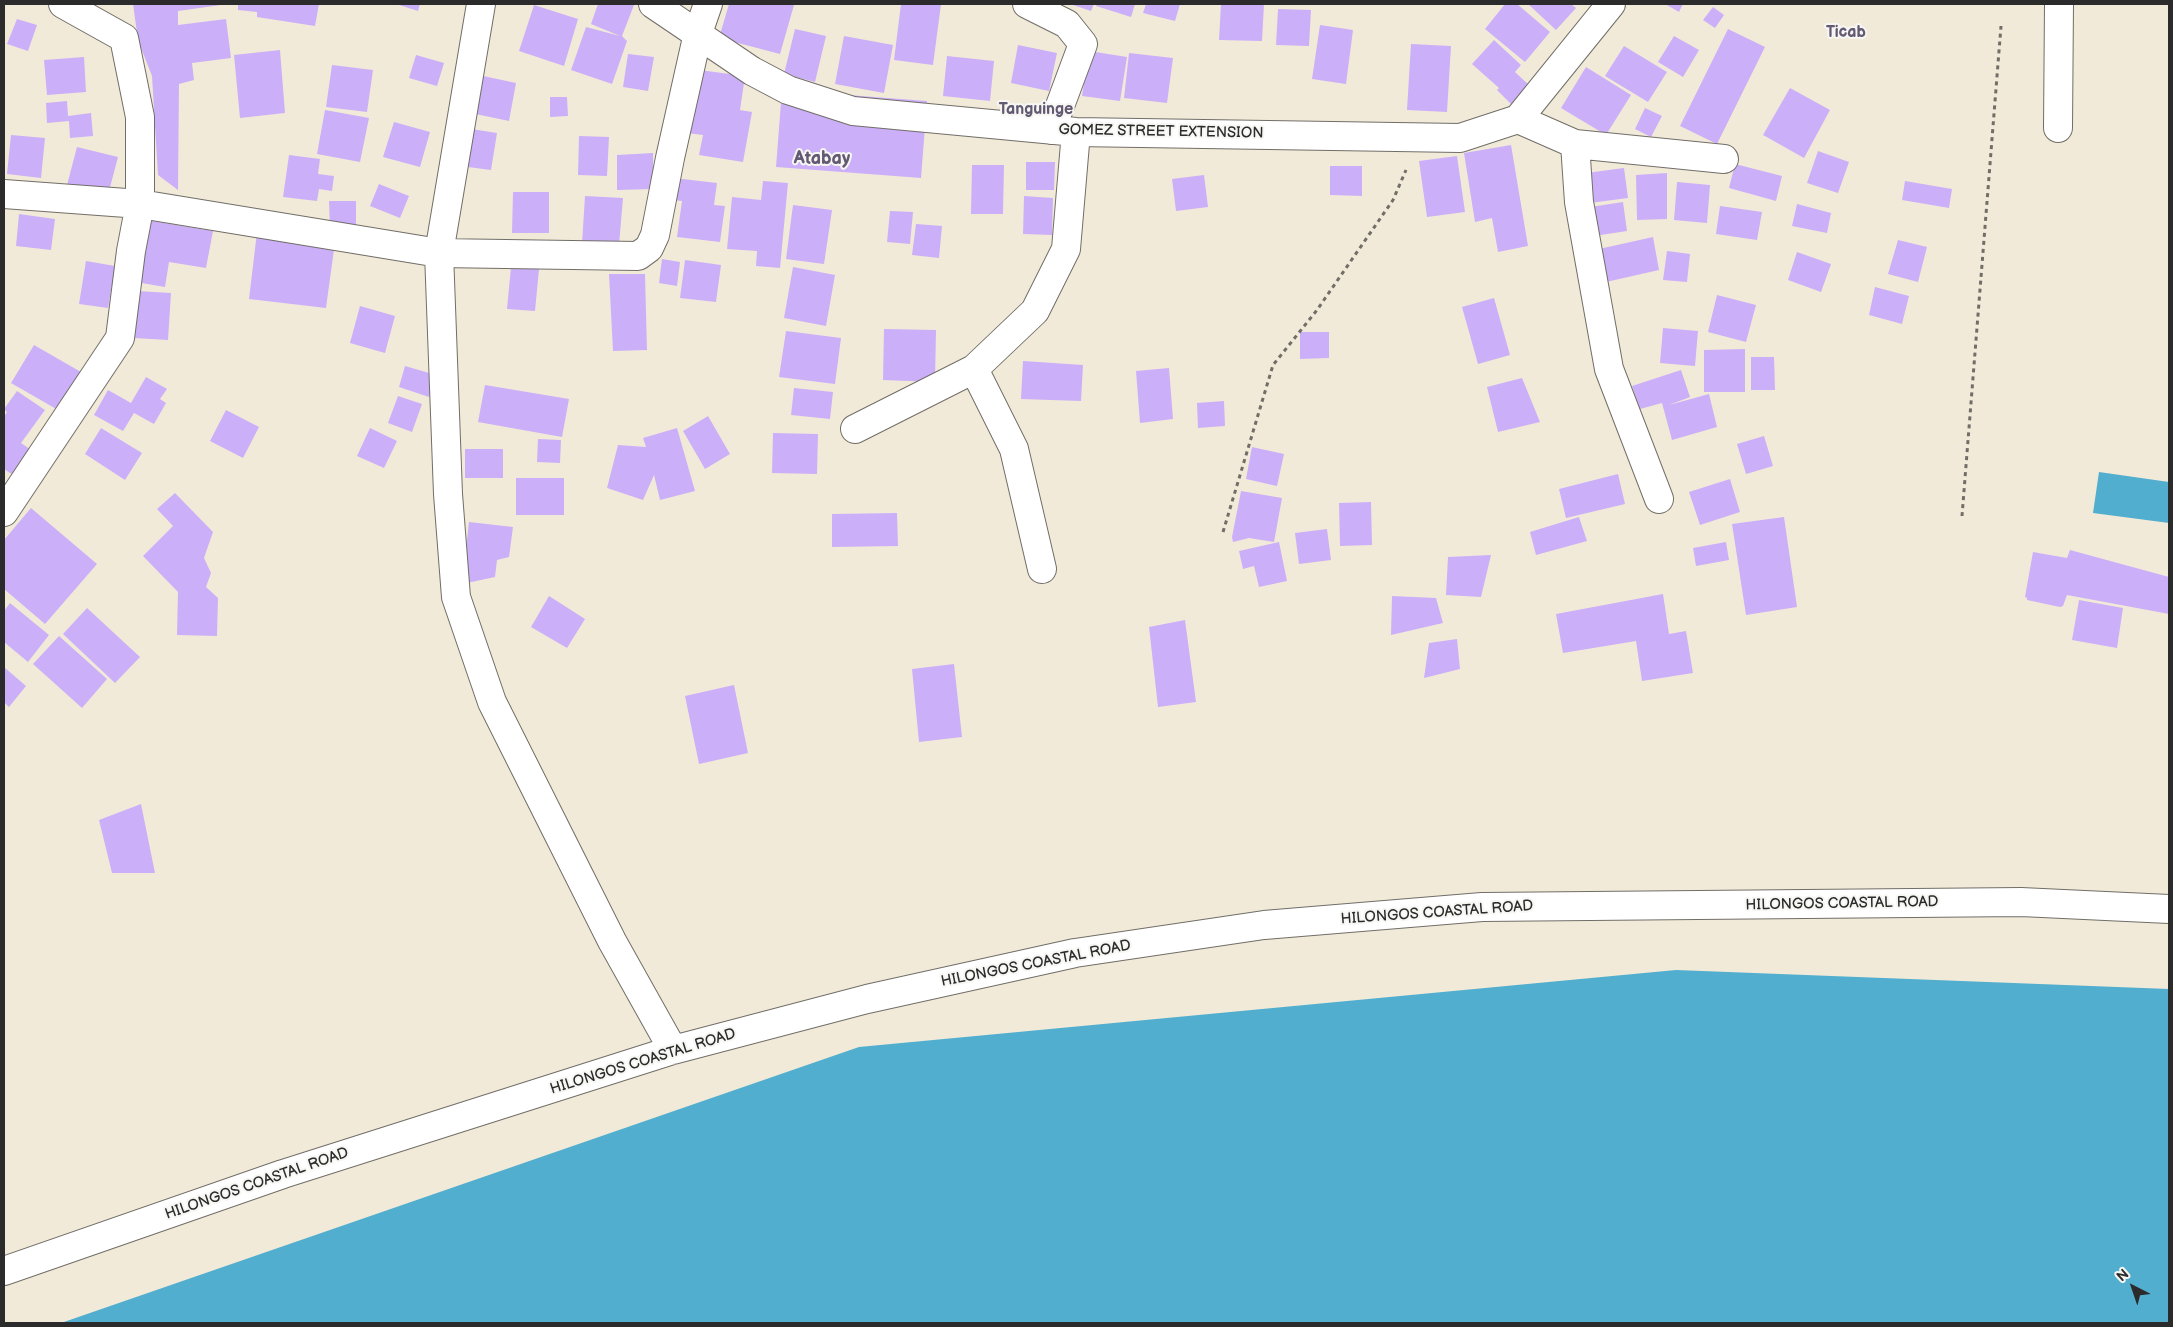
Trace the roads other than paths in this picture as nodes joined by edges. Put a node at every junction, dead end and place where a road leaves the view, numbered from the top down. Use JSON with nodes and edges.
{"nodes":[{"id":1,"x":63,"y":4,"type":"edge"},
{"id":2,"x":481,"y":4,"type":"edge"},
{"id":3,"x":653,"y":4,"type":"edge"},
{"id":4,"x":708,"y":4,"type":"edge"},
{"id":5,"x":1027,"y":4,"type":"edge"},
{"id":6,"x":1611,"y":4,"type":"edge"},
{"id":7,"x":2060,"y":4,"type":"edge"},
{"id":8,"x":698,"y":33,"type":"junction"},
{"id":9,"x":1518,"y":119,"type":"junction"},
{"id":10,"x":2058,"y":128,"type":"dead end"},
{"id":11,"x":1063,"y":131,"type":"junction"},
{"id":12,"x":1575,"y":144,"type":"junction"},
{"id":13,"x":1724,"y":159,"type":"dead end"},
{"id":14,"x":4,"y":194,"type":"edge"},
{"id":15,"x":140,"y":204,"type":"junction"},
{"id":16,"x":439,"y":253,"type":"junction"},
{"id":17,"x":974,"y":369,"type":"junction"},
{"id":18,"x":855,"y":430,"type":"dead end"},
{"id":19,"x":1660,"y":499,"type":"dead end"},
{"id":20,"x":4,"y":512,"type":"edge"},
{"id":21,"x":1042,"y":569,"type":"dead end"},
{"id":22,"x":2169,"y":909,"type":"edge"},
{"id":23,"x":673,"y":1050,"type":"junction"},
{"id":24,"x":4,"y":1271,"type":"edge"}],
"edges":[{"from":1,"to":15,"type":"street"},
{"from":2,"to":16,"type":"street"},
{"from":3,"to":8,"type":"street","name":"GOMEZ STREET EXTENSION"},
{"from":4,"to":8,"type":"street"},
{"from":5,"to":11,"type":"street"},
{"from":6,"to":9,"type":"street"},
{"from":7,"to":10,"type":"street"},
{"from":8,"to":11,"type":"street","name":"GOMEZ STREET EXTENSION"},
{"from":8,"to":16,"type":"street"},
{"from":9,"to":11,"type":"street","name":"GOMEZ STREET EXTENSION"},
{"from":9,"to":12,"type":"street"},
{"from":11,"to":17,"type":"street"},
{"from":12,"to":13,"type":"street"},
{"from":12,"to":19,"type":"street"},
{"from":14,"to":15,"type":"street"},
{"from":15,"to":16,"type":"street"},
{"from":15,"to":20,"type":"street"},
{"from":16,"to":23,"type":"street"},
{"from":17,"to":18,"type":"street"},
{"from":17,"to":21,"type":"street"},
{"from":22,"to":23,"type":"street","name":"HILONGOS COASTAL ROAD"},
{"from":23,"to":24,"type":"street","name":"HILONGOS COASTAL ROAD"}]}
